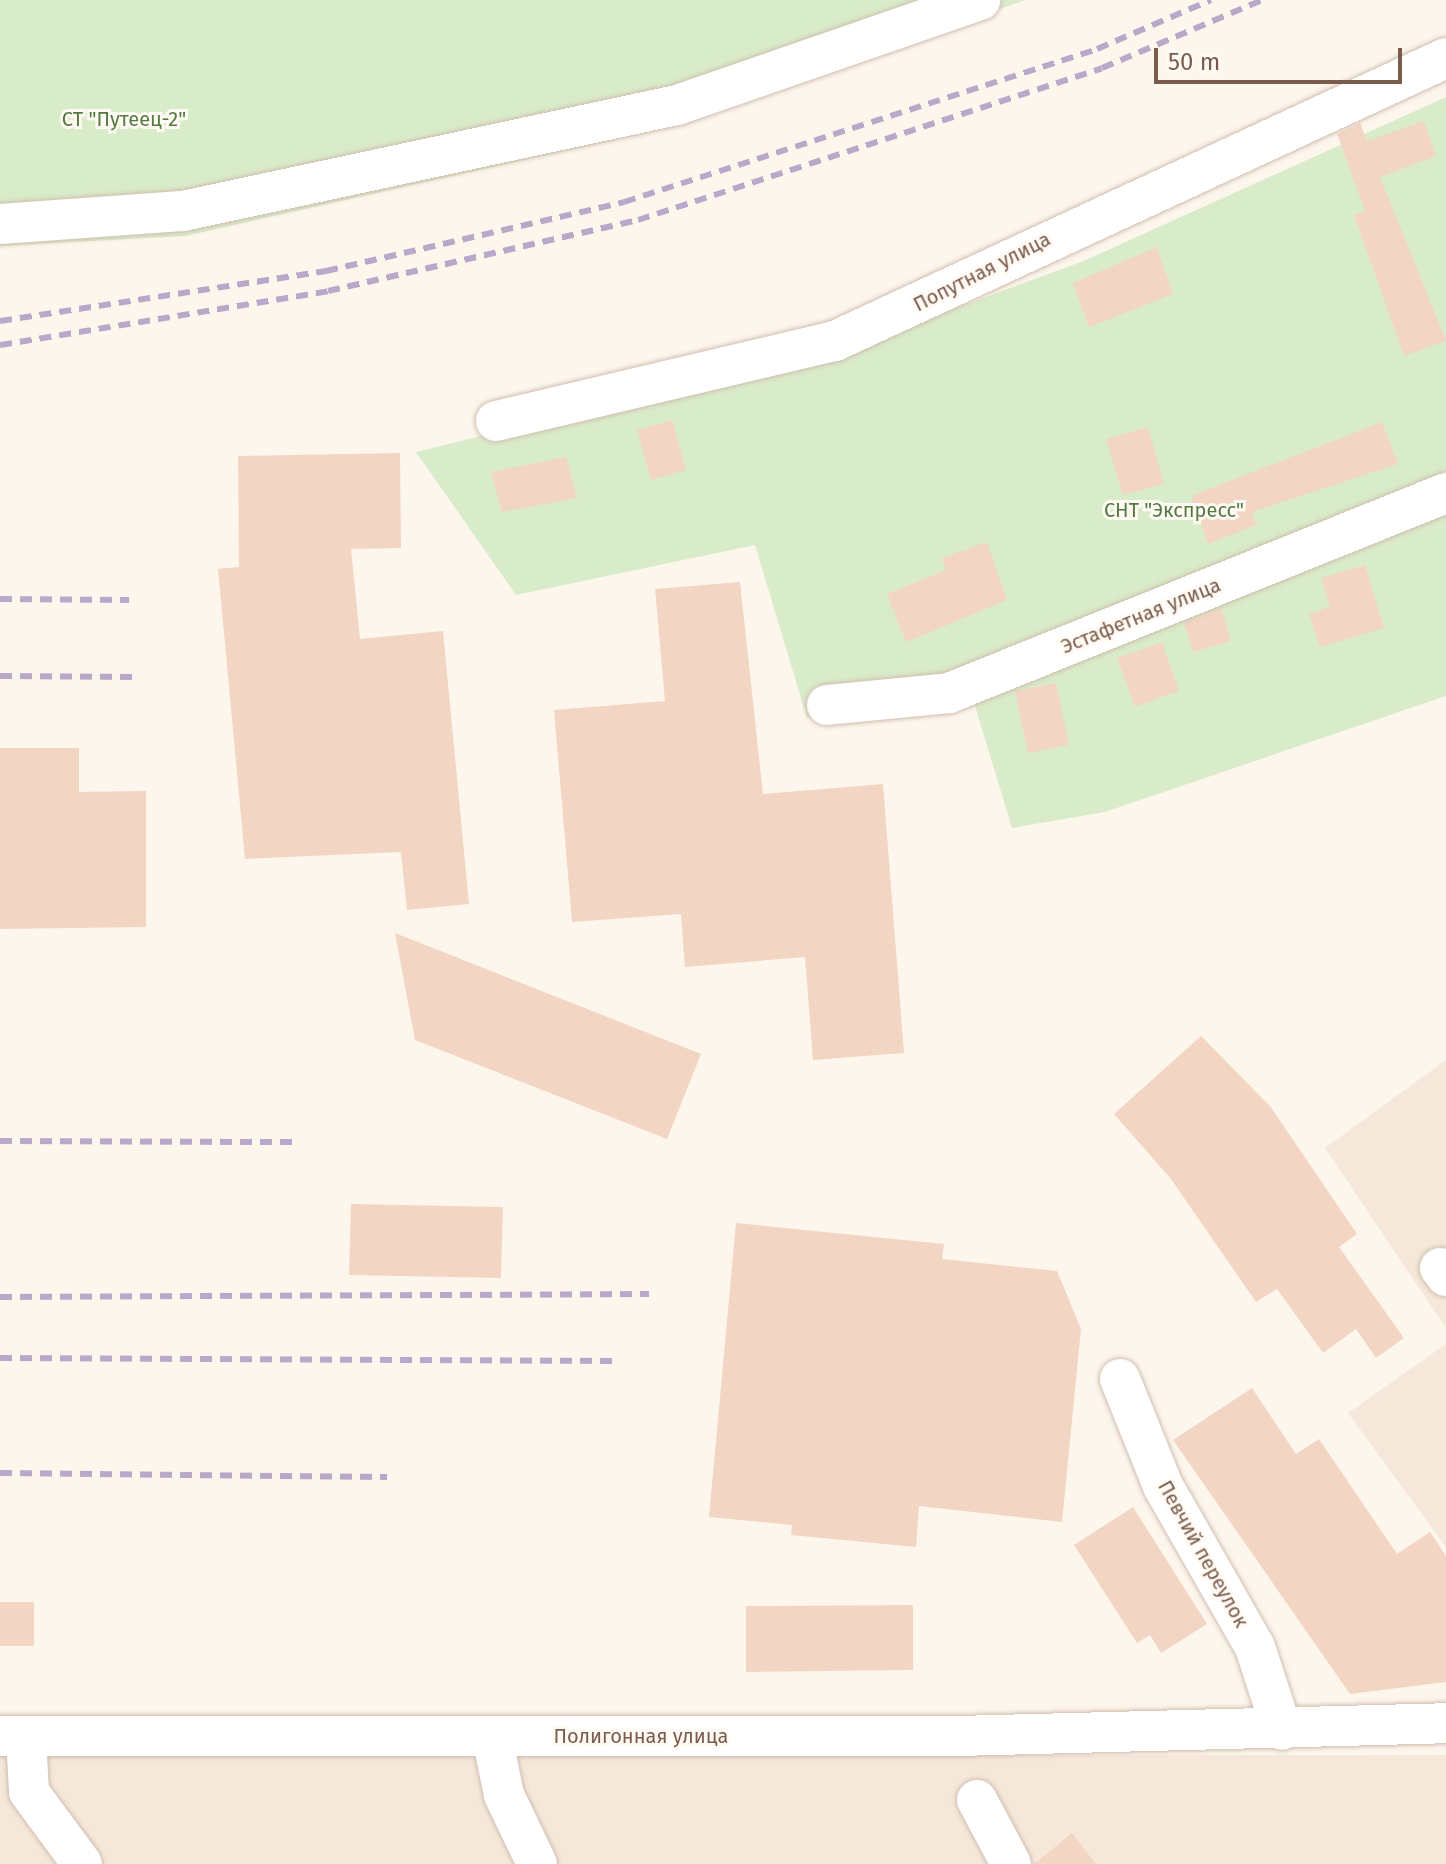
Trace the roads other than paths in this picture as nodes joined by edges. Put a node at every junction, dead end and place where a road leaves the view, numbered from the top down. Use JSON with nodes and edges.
{"nodes":[{"id":1,"x":980,"y":0,"type":"edge"},
{"id":2,"x":1446,"y":58,"type":"edge"},
{"id":3,"x":0,"y":224,"type":"edge"},
{"id":4,"x":496,"y":421,"type":"dead end"},
{"id":5,"x":1446,"y":493,"type":"edge"},
{"id":6,"x":827,"y":705,"type":"dead end"},
{"id":7,"x":1120,"y":1379,"type":"dead end"},
{"id":8,"x":1446,"y":1723,"type":"edge"},
{"id":9,"x":1282,"y":1730,"type":"junction"},
{"id":10,"x":13,"y":1736,"type":"edge"},
{"id":11,"x":492,"y":1736,"type":"junction"},
{"id":12,"x":977,"y":1800,"type":"dead end"},
{"id":13,"x":82,"y":1864,"type":"edge"},
{"id":14,"x":537,"y":1864,"type":"edge"},
{"id":15,"x":1011,"y":1864,"type":"edge"}],
"edges":[{"from":1,"to":3,"type":"street"},
{"from":2,"to":4,"type":"street","name":"Попутная улица"},
{"from":5,"to":6,"type":"street","name":"Эстафетная улица"},
{"from":7,"to":9,"type":"street","name":"Певчий переулок"},
{"from":8,"to":9,"type":"street","name":"Полигонная улица"},
{"from":9,"to":11,"type":"street","name":"Полигонная улица"},
{"from":10,"to":11,"type":"street","name":"Полигонная улица"},
{"from":10,"to":13,"type":"street"},
{"from":11,"to":14,"type":"street"},
{"from":12,"to":15,"type":"street"}]}
